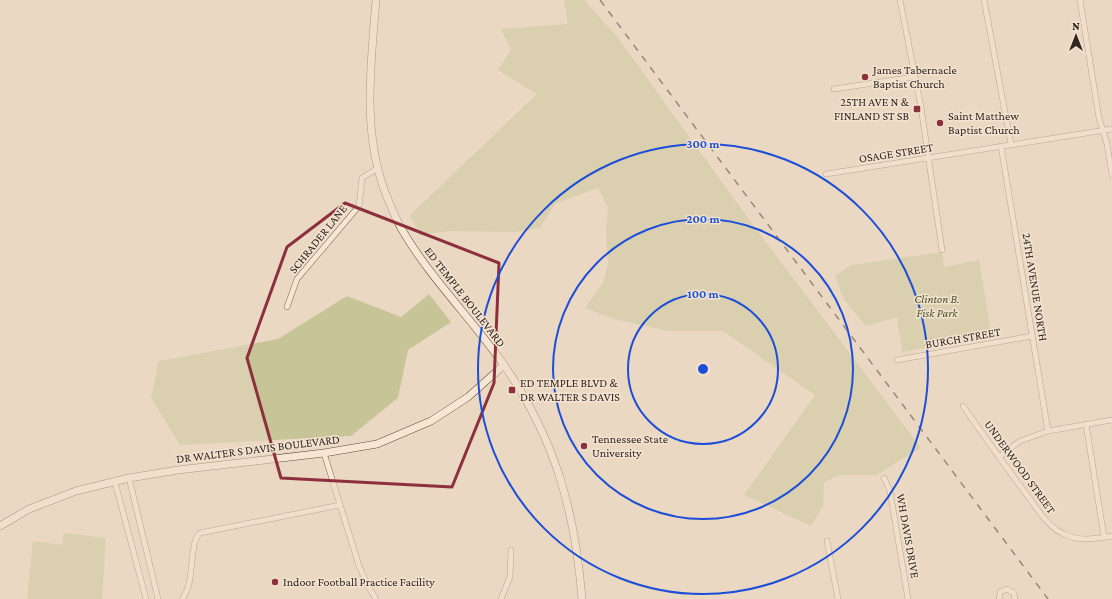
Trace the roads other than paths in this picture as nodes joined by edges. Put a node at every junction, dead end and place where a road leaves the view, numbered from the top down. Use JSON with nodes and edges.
{"nodes":[{"id":1,"x":376,"y":0,"type":"edge"},
{"id":2,"x":900,"y":0,"type":"edge"},
{"id":3,"x":984,"y":0,"type":"edge"},
{"id":4,"x":1080,"y":0,"type":"edge"},
{"id":5,"x":914,"y":77,"type":"junction"},
{"id":6,"x":834,"y":89,"type":"dead end"},
{"id":7,"x":1112,"y":129,"type":"edge"},
{"id":8,"x":1103,"y":130,"type":"junction"},
{"id":9,"x":1011,"y":144,"type":"junction"},
{"id":10,"x":1001,"y":146,"type":"junction"},
{"id":11,"x":928,"y":158,"type":"junction"},
{"id":12,"x":378,"y":168,"type":"junction"},
{"id":13,"x":826,"y":174,"type":"dead end"},
{"id":14,"x":1112,"y":175,"type":"edge"},
{"id":15,"x":942,"y":250,"type":"dead end"},
{"id":16,"x":287,"y":307,"type":"dead end"},
{"id":17,"x":1032,"y":336,"type":"junction"},
{"id":18,"x":897,"y":360,"type":"dead end"},
{"id":19,"x":504,"y":365,"type":"junction"},
{"id":20,"x":963,"y":406,"type":"dead end"},
{"id":21,"x":1112,"y":420,"type":"edge"},
{"id":22,"x":1086,"y":424,"type":"junction"},
{"id":23,"x":1048,"y":431,"type":"junction"},
{"id":24,"x":324,"y":453,"type":"junction"},
{"id":25,"x":999,"y":457,"type":"junction"},
{"id":26,"x":129,"y":478,"type":"junction"},
{"id":27,"x":884,"y":478,"type":"dead end"},
{"id":28,"x":115,"y":482,"type":"junction"},
{"id":29,"x":340,"y":505,"type":"junction"},
{"id":30,"x":0,"y":526,"type":"edge"},
{"id":31,"x":1112,"y":536,"type":"edge"},
{"id":32,"x":1104,"y":537,"type":"junction"},
{"id":33,"x":827,"y":541,"type":"dead end"},
{"id":34,"x":511,"y":550,"type":"dead end"},
{"id":35,"x":146,"y":599,"type":"edge"},
{"id":36,"x":158,"y":599,"type":"edge"},
{"id":37,"x":182,"y":599,"type":"edge"},
{"id":38,"x":376,"y":599,"type":"edge"},
{"id":39,"x":501,"y":599,"type":"edge"},
{"id":40,"x":582,"y":599,"type":"edge"},
{"id":41,"x":838,"y":599,"type":"edge"},
{"id":42,"x":908,"y":599,"type":"edge"},
{"id":43,"x":999,"y":599,"type":"edge"},
{"id":44,"x":1014,"y":599,"type":"edge"}],
"edges":[{"from":1,"to":12,"type":"main road","name":"ED TEMPLE BOULEVARD"},
{"from":2,"to":5,"type":"street"},
{"from":3,"to":9,"type":"street"},
{"from":4,"to":8,"type":"street"},
{"from":5,"to":6,"type":"street"},
{"from":5,"to":11,"type":"street"},
{"from":7,"to":8,"type":"street","name":"OSAGE STREET"},
{"from":8,"to":9,"type":"street","name":"OSAGE STREET"},
{"from":8,"to":14,"type":"street"},
{"from":9,"to":10,"type":"street","name":"OSAGE STREET"},
{"from":10,"to":11,"type":"street","name":"OSAGE STREET"},
{"from":10,"to":17,"type":"street","name":"24TH AVENUE NORTH"},
{"from":11,"to":13,"type":"street","name":"OSAGE STREET"},
{"from":11,"to":15,"type":"street"},
{"from":12,"to":16,"type":"street","name":"SCHRADER LANE"},
{"from":12,"to":19,"type":"main road","name":"ED TEMPLE BOULEVARD"},
{"from":17,"to":18,"type":"street","name":"BURCH STREET"},
{"from":17,"to":23,"type":"street","name":"24TH AVENUE NORTH"},
{"from":19,"to":24,"type":"main road","name":"DR WALTER S DAVIS BOULEVARD"},
{"from":19,"to":40,"type":"main road","name":"ED TEMPLE BOULEVARD"},
{"from":20,"to":25,"type":"street","name":"UNDERWOOD STREET"},
{"from":21,"to":22,"type":"street"},
{"from":22,"to":23,"type":"street"},
{"from":22,"to":32,"type":"street"},
{"from":23,"to":25,"type":"street"},
{"from":24,"to":26,"type":"main road","name":"DR WALTER S DAVIS BOULEVARD"},
{"from":24,"to":29,"type":"street"},
{"from":25,"to":32,"type":"street","name":"UNDERWOOD STREET"},
{"from":26,"to":28,"type":"main road","name":"DR WALTER S DAVIS BOULEVARD"},
{"from":26,"to":36,"type":"street"},
{"from":27,"to":42,"type":"street","name":"WH DAVIS DRIVE"},
{"from":28,"to":30,"type":"main road","name":"DR WALTER S DAVIS BOULEVARD"},
{"from":28,"to":35,"type":"street"},
{"from":29,"to":37,"type":"street"},
{"from":29,"to":38,"type":"street"},
{"from":31,"to":32,"type":"street","name":"UNDERWOOD STREET"},
{"from":33,"to":41,"type":"street"},
{"from":34,"to":39,"type":"street"},
{"from":43,"to":44,"type":"street"}]}
